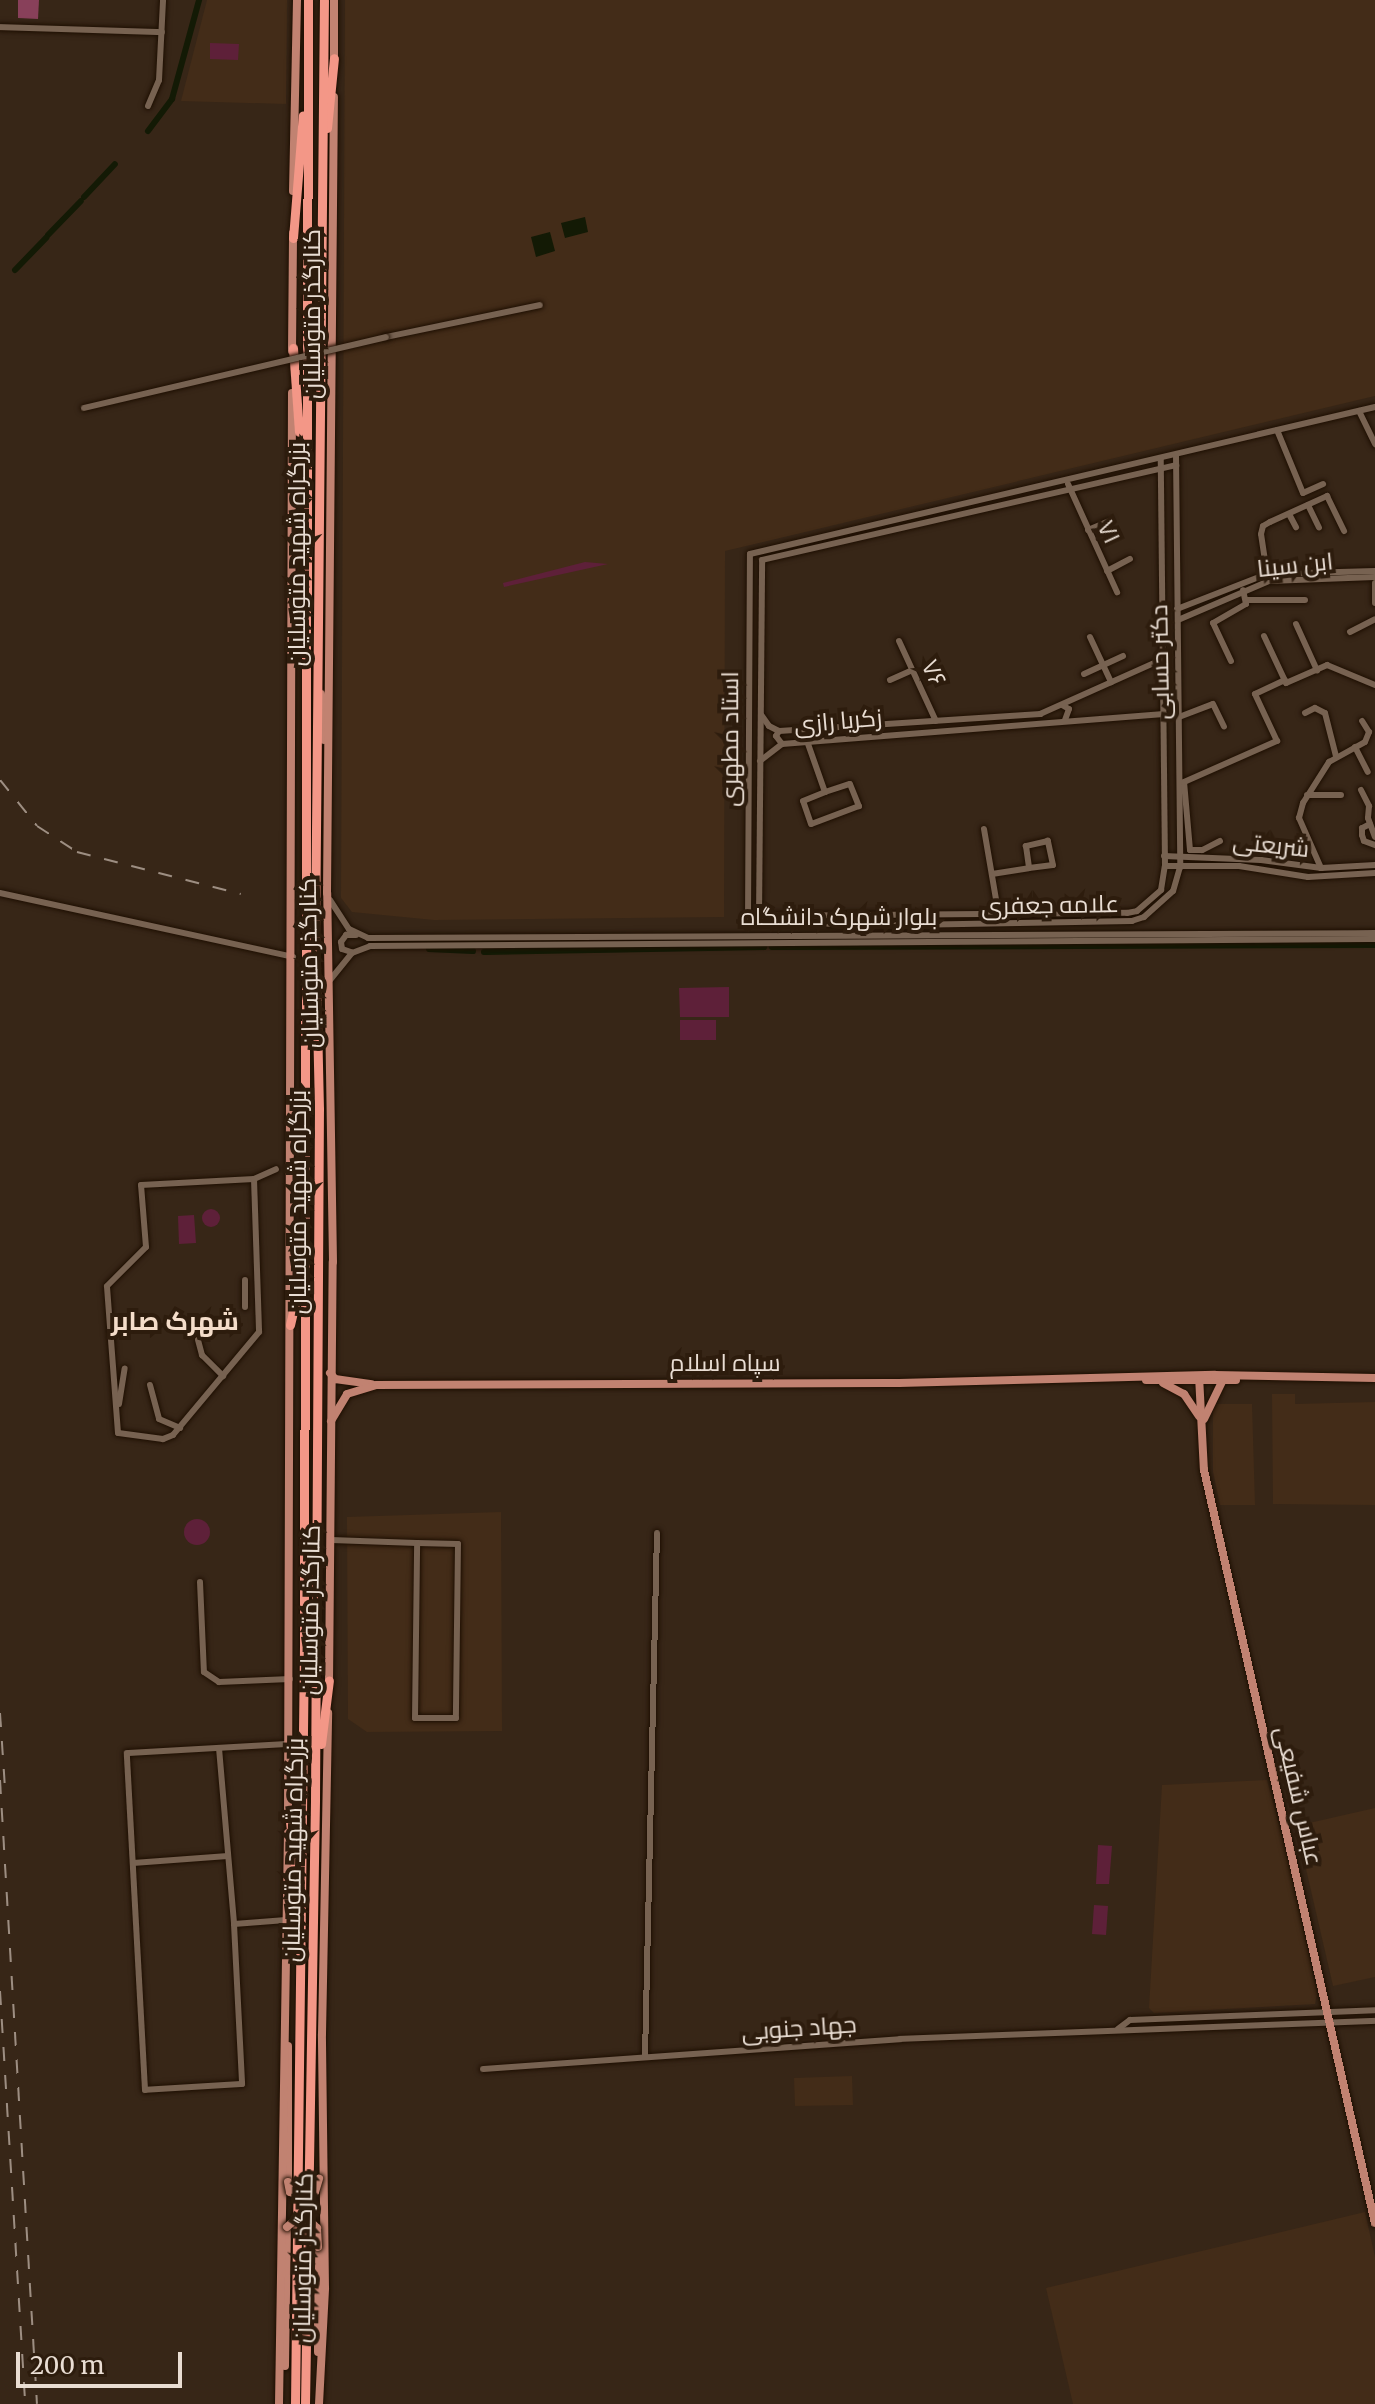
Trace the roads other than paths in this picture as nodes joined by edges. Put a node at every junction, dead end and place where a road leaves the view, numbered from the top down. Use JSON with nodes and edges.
{"nodes":[{"id":1,"x":163,"y":0,"type":"edge"},
{"id":2,"x":297,"y":0,"type":"edge"},
{"id":3,"x":308,"y":0,"type":"edge"},
{"id":4,"x":324,"y":0,"type":"edge"},
{"id":5,"x":334,"y":0,"type":"edge"},
{"id":6,"x":0,"y":27,"type":"edge"},
{"id":7,"x":162,"y":32,"type":"junction"},
{"id":8,"x":334,"y":58,"type":"junction"},
{"id":9,"x":309,"y":80,"type":"junction"},
{"id":10,"x":148,"y":106,"type":"dead end"},
{"id":11,"x":320,"y":191,"type":"junction"},
{"id":12,"x":293,"y":238,"type":"junction"},
{"id":13,"x":540,"y":305,"type":"dead end"},
{"id":14,"x":293,"y":348,"type":"junction"},
{"id":15,"x":84,"y":408,"type":"dead end"},
{"id":16,"x":1374,"y":408,"type":"edge"},
{"id":17,"x":1359,"y":411,"type":"junction"},
{"id":18,"x":1277,"y":430,"type":"junction"},
{"id":19,"x":1375,"y":444,"type":"edge"},
{"id":20,"x":1176,"y":455,"type":"junction"},
{"id":21,"x":1161,"y":459,"type":"junction"},
{"id":22,"x":1176,"y":465,"type":"junction"},
{"id":23,"x":1162,"y":468,"type":"junction"},
{"id":24,"x":1068,"y":484,"type":"junction"},
{"id":25,"x":1323,"y":484,"type":"dead end"},
{"id":26,"x":305,"y":494,"type":"junction"},
{"id":27,"x":1308,"y":505,"type":"junction"},
{"id":28,"x":1289,"y":514,"type":"junction"},
{"id":29,"x":1109,"y":521,"type":"dead end"},
{"id":30,"x":890,"y":526,"type":"junction"},
{"id":31,"x":1296,"y":527,"type":"dead end"},
{"id":32,"x":1319,"y":528,"type":"dead end"},
{"id":33,"x":1088,"y":530,"type":"junction"},
{"id":34,"x":1344,"y":531,"type":"dead end"},
{"id":35,"x":1130,"y":559,"type":"dead end"},
{"id":36,"x":1107,"y":571,"type":"junction"},
{"id":37,"x":1375,"y":571,"type":"edge"},
{"id":38,"x":1267,"y":574,"type":"junction"},
{"id":39,"x":1375,"y":580,"type":"edge"},
{"id":40,"x":1243,"y":590,"type":"junction"},
{"id":41,"x":1117,"y":592,"type":"dead end"},
{"id":42,"x":1247,"y":600,"type":"junction"},
{"id":43,"x":1305,"y":600,"type":"dead end"},
{"id":44,"x":1375,"y":603,"type":"edge"},
{"id":45,"x":1177,"y":609,"type":"junction"},
{"id":46,"x":1375,"y":619,"type":"edge"},
{"id":47,"x":1178,"y":620,"type":"junction"},
{"id":48,"x":1296,"y":624,"type":"dead end"},
{"id":49,"x":1350,"y":632,"type":"dead end"},
{"id":50,"x":1264,"y":636,"type":"dead end"},
{"id":51,"x":1090,"y":637,"type":"dead end"},
{"id":52,"x":899,"y":641,"type":"dead end"},
{"id":53,"x":317,"y":649,"type":"junction"},
{"id":54,"x":1123,"y":656,"type":"dead end"},
{"id":55,"x":1163,"y":659,"type":"junction"},
{"id":56,"x":1231,"y":661,"type":"dead end"},
{"id":57,"x":1103,"y":665,"type":"junction"},
{"id":58,"x":912,"y":670,"type":"junction"},
{"id":59,"x":1317,"y":670,"type":"junction"},
{"id":60,"x":1084,"y":674,"type":"dead end"},
{"id":61,"x":890,"y":680,"type":"dead end"},
{"id":62,"x":1285,"y":680,"type":"junction"},
{"id":63,"x":1111,"y":682,"type":"junction"},
{"id":64,"x":1375,"y":685,"type":"edge"},
{"id":65,"x":1062,"y":705,"type":"junction"},
{"id":66,"x":760,"y":713,"type":"junction"},
{"id":67,"x":1305,"y":713,"type":"dead end"},
{"id":68,"x":1164,"y":714,"type":"junction"},
{"id":69,"x":1179,"y":717,"type":"junction"},
{"id":70,"x":1065,"y":720,"type":"junction"},
{"id":71,"x":936,"y":721,"type":"junction"},
{"id":72,"x":1362,"y":721,"type":"dead end"},
{"id":73,"x":923,"y":722,"type":"junction"},
{"id":74,"x":1224,"y":727,"type":"dead end"},
{"id":75,"x":824,"y":728,"type":"junction"},
{"id":76,"x":779,"y":731,"type":"junction"},
{"id":77,"x":924,"y":731,"type":"junction"},
{"id":78,"x":825,"y":740,"type":"junction"},
{"id":79,"x":807,"y":741,"type":"junction"},
{"id":80,"x":782,"y":744,"type":"junction"},
{"id":81,"x":1355,"y":747,"type":"junction"},
{"id":82,"x":1336,"y":756,"type":"junction"},
{"id":83,"x":760,"y":761,"type":"junction"},
{"id":84,"x":1368,"y":772,"type":"dead end"},
{"id":85,"x":1361,"y":790,"type":"dead end"},
{"id":86,"x":328,"y":792,"type":"junction"},
{"id":87,"x":825,"y":792,"type":"junction"},
{"id":88,"x":1307,"y":795,"type":"junction"},
{"id":89,"x":1341,"y":795,"type":"dead end"},
{"id":90,"x":1370,"y":824,"type":"junction"},
{"id":91,"x":984,"y":829,"type":"dead end"},
{"id":92,"x":1375,"y":837,"type":"edge"},
{"id":93,"x":1220,"y":841,"type":"dead end"},
{"id":94,"x":1375,"y":845,"type":"edge"},
{"id":95,"x":1164,"y":856,"type":"junction"},
{"id":96,"x":1180,"y":857,"type":"junction"},
{"id":97,"x":1375,"y":865,"type":"edge"},
{"id":98,"x":1165,"y":866,"type":"junction"},
{"id":99,"x":1180,"y":867,"type":"junction"},
{"id":100,"x":1029,"y":868,"type":"junction"},
{"id":101,"x":1321,"y":868,"type":"junction"},
{"id":102,"x":1375,"y":873,"type":"edge"},
{"id":103,"x":992,"y":874,"type":"junction"},
{"id":104,"x":0,"y":893,"type":"edge"},
{"id":105,"x":327,"y":893,"type":"junction"},
{"id":106,"x":999,"y":914,"type":"junction"},
{"id":107,"x":748,"y":919,"type":"joint"},
{"id":108,"x":759,"y":919,"type":"junction"},
{"id":109,"x":999,"y":924,"type":"junction"},
{"id":110,"x":1375,"y":933,"type":"edge"},
{"id":111,"x":356,"y":935,"type":"junction"},
{"id":112,"x":1375,"y":939,"type":"edge"},
{"id":113,"x":477,"y":940,"type":"junction"},
{"id":114,"x":352,"y":953,"type":"junction"},
{"id":115,"x":293,"y":957,"type":"junction"},
{"id":116,"x":328,"y":983,"type":"junction"},
{"id":117,"x":276,"y":1169,"type":"dead end"},
{"id":118,"x":254,"y":1179,"type":"junction"},
{"id":119,"x":305,"y":1196,"type":"junction"},
{"id":120,"x":245,"y":1280,"type":"dead end"},
{"id":121,"x":258,"y":1294,"type":"junction"},
{"id":122,"x":242,"y":1296,"type":"junction"},
{"id":123,"x":245,"y":1307,"type":"dead end"},
{"id":124,"x":290,"y":1325,"type":"junction"},
{"id":125,"x":198,"y":1340,"type":"dead end"},
{"id":126,"x":125,"y":1368,"type":"dead end"},
{"id":127,"x":330,"y":1373,"type":"junction"},
{"id":128,"x":223,"y":1376,"type":"junction"},
{"id":129,"x":1137,"y":1378,"type":"junction"},
{"id":130,"x":1263,"y":1378,"type":"junction"},
{"id":131,"x":1375,"y":1378,"type":"edge"},
{"id":132,"x":1202,"y":1379,"type":"junction"},
{"id":133,"x":1158,"y":1382,"type":"junction"},
{"id":134,"x":1222,"y":1382,"type":"junction"},
{"id":135,"x":150,"y":1385,"type":"dead end"},
{"id":136,"x":376,"y":1385,"type":"junction"},
{"id":137,"x":118,"y":1407,"type":"junction"},
{"id":138,"x":1202,"y":1419,"type":"junction"},
{"id":139,"x":331,"y":1422,"type":"junction"},
{"id":140,"x":180,"y":1428,"type":"junction"},
{"id":141,"x":657,"y":1533,"type":"dead end"},
{"id":142,"x":331,"y":1540,"type":"junction"},
{"id":143,"x":417,"y":1543,"type":"junction"},
{"id":144,"x":200,"y":1582,"type":"dead end"},
{"id":145,"x":290,"y":1679,"type":"junction"},
{"id":146,"x":329,"y":1680,"type":"junction"},
{"id":147,"x":288,"y":1744,"type":"junction"},
{"id":148,"x":219,"y":1748,"type":"junction"},
{"id":149,"x":315,"y":1799,"type":"junction"},
{"id":150,"x":289,"y":1813,"type":"junction"},
{"id":151,"x":228,"y":1856,"type":"junction"},
{"id":152,"x":133,"y":1863,"type":"junction"},
{"id":153,"x":299,"y":1904,"type":"junction"},
{"id":154,"x":286,"y":1920,"type":"junction"},
{"id":155,"x":234,"y":1924,"type":"junction"},
{"id":156,"x":284,"y":1973,"type":"junction"},
{"id":157,"x":1375,"y":2010,"type":"edge"},
{"id":158,"x":1331,"y":2012,"type":"junction"},
{"id":159,"x":1375,"y":2021,"type":"edge"},
{"id":160,"x":1333,"y":2022,"type":"junction"},
{"id":161,"x":1118,"y":2029,"type":"junction"},
{"id":162,"x":322,"y":2041,"type":"junction"},
{"id":163,"x":645,"y":2056,"type":"junction"},
{"id":164,"x":483,"y":2069,"type":"dead end"},
{"id":165,"x":1375,"y":2203,"type":"edge"},
{"id":166,"x":1375,"y":2223,"type":"edge"},
{"id":167,"x":319,"y":2369,"type":"junction"},
{"id":168,"x":280,"y":2404,"type":"edge"},
{"id":169,"x":295,"y":2404,"type":"edge"},
{"id":170,"x":305,"y":2404,"type":"edge"},
{"id":171,"x":319,"y":2404,"type":"edge"}],
"edges":[{"from":1,"to":7,"type":"street"},
{"from":2,"to":12,"type":"main road","name":"کنارگذر متوسلیان"},
{"from":3,"to":9,"type":"highway","name":"بزرگراه شهید متوسلیان"},
{"from":4,"to":11,"type":"highway","name":"بزرگراه شهید متوسلیان"},
{"from":5,"to":8,"type":"main road","name":"کنارگذر متوسلیان"},
{"from":6,"to":7,"type":"street"},
{"from":7,"to":10,"type":"street"},
{"from":8,"to":11,"type":"highway"},
{"from":8,"to":86,"type":"main road","name":"کنارگذر متوسلیان"},
{"from":9,"to":12,"type":"highway"},
{"from":9,"to":26,"type":"highway","name":"بزرگراه شهید متوسلیان"},
{"from":11,"to":53,"type":"highway","name":"بزرگراه شهید متوسلیان"},
{"from":12,"to":14,"type":"main road","name":"کنارگذر متوسلیان"},
{"from":13,"to":15,"type":"street","bridge":true},
{"from":14,"to":26,"type":"highway"},
{"from":14,"to":115,"type":"main road","name":"کنارگذر متوسلیان"},
{"from":16,"to":17,"type":"street"},
{"from":17,"to":18,"type":"street"},
{"from":17,"to":19,"type":"street"},
{"from":18,"to":20,"type":"street"},
{"from":18,"to":25,"type":"street"},
{"from":20,"to":21,"type":"street"},
{"from":20,"to":22,"type":"street","name":"دکتر حسابی"},
{"from":21,"to":23,"type":"street","name":"دکتر حسابی"},
{"from":21,"to":24,"type":"street"},
{"from":22,"to":23,"type":"street"},
{"from":22,"to":45,"type":"street","name":"دکتر حسابی"},
{"from":23,"to":24,"type":"street"},
{"from":23,"to":55,"type":"street","name":"دکتر حسابی"},
{"from":24,"to":30,"type":"street"},
{"from":24,"to":33,"type":"street","name":"۷۱"},
{"from":26,"to":119,"type":"highway","name":"بزرگراه شهید متوسلیان"},
{"from":27,"to":28,"type":"street"},
{"from":27,"to":32,"type":"street"},
{"from":27,"to":34,"type":"street"},
{"from":28,"to":31,"type":"street"},
{"from":28,"to":38,"type":"street"},
{"from":29,"to":33,"type":"street"},
{"from":30,"to":66,"type":"street","name":"استاد مطهری"},
{"from":30,"to":107,"type":"street","name":"استاد مطهری"},
{"from":33,"to":36,"type":"street","name":"۷۱"},
{"from":35,"to":36,"type":"street"},
{"from":36,"to":41,"type":"street","name":"۷۱"},
{"from":37,"to":38,"type":"street","name":"ابن سینا"},
{"from":38,"to":45,"type":"street","name":"ابن سینا"},
{"from":39,"to":40,"type":"street","name":"ابن سینا"},
{"from":39,"to":44,"type":"street"},
{"from":40,"to":42,"type":"street"},
{"from":40,"to":47,"type":"street","name":"ابن سینا"},
{"from":42,"to":43,"type":"street"},
{"from":42,"to":56,"type":"street"},
{"from":45,"to":47,"type":"street","name":"دکتر حسابی"},
{"from":46,"to":49,"type":"street"},
{"from":47,"to":69,"type":"street","name":"دکتر حسابی"},
{"from":48,"to":59,"type":"street"},
{"from":50,"to":62,"type":"street"},
{"from":51,"to":57,"type":"street"},
{"from":52,"to":58,"type":"street","name":"۷۶"},
{"from":53,"to":86,"type":"main road"},
{"from":53,"to":149,"type":"highway","name":"بزرگراه شهید متوسلیان"},
{"from":54,"to":57,"type":"street"},
{"from":55,"to":63,"type":"street","name":"زکریا رازی"},
{"from":55,"to":68,"type":"street","name":"دکتر حسابی"},
{"from":57,"to":60,"type":"street"},
{"from":57,"to":63,"type":"street"},
{"from":58,"to":61,"type":"street"},
{"from":58,"to":71,"type":"street","name":"۷۶"},
{"from":59,"to":62,"type":"street"},
{"from":59,"to":64,"type":"street"},
{"from":62,"to":93,"type":"street"},
{"from":63,"to":65,"type":"street","name":"زکریا رازی"},
{"from":65,"to":70,"type":"street"},
{"from":65,"to":71,"type":"street","name":"زکریا رازی"},
{"from":66,"to":76,"type":"street"},
{"from":66,"to":83,"type":"street","name":"استاد مطهری"},
{"from":67,"to":82,"type":"street"},
{"from":68,"to":70,"type":"street","name":"زکریا رازی"},
{"from":68,"to":95,"type":"street","name":"دکتر حسابی"},
{"from":69,"to":74,"type":"street"},
{"from":69,"to":96,"type":"street","name":"دکتر حسابی"},
{"from":70,"to":77,"type":"street","name":"زکریا رازی"},
{"from":71,"to":73,"type":"street","name":"زکریا رازی"},
{"from":72,"to":81,"type":"street"},
{"from":73,"to":75,"type":"street","name":"زکریا رازی"},
{"from":73,"to":77,"type":"street"},
{"from":75,"to":76,"type":"street","name":"زکریا رازی"},
{"from":75,"to":78,"type":"street"},
{"from":76,"to":80,"type":"street","name":"زکریا رازی"},
{"from":77,"to":78,"type":"street","name":"زکریا رازی"},
{"from":78,"to":79,"type":"street","name":"زکریا رازی"},
{"from":79,"to":80,"type":"street","name":"زکریا رازی"},
{"from":79,"to":87,"type":"street"},
{"from":80,"to":83,"type":"street"},
{"from":81,"to":82,"type":"street"},
{"from":81,"to":84,"type":"street"},
{"from":82,"to":88,"type":"street"},
{"from":83,"to":108,"type":"street","name":"استاد مطهری"},
{"from":85,"to":90,"type":"street"},
{"from":86,"to":105,"type":"main road","name":"کنارگذر متوسلیان"},
{"from":87,"to":87,"type":"street"},
{"from":88,"to":89,"type":"street"},
{"from":88,"to":101,"type":"street"},
{"from":90,"to":92,"type":"street"},
{"from":90,"to":94,"type":"street"},
{"from":91,"to":103,"type":"street"},
{"from":95,"to":96,"type":"street","name":"شریعتی"},
{"from":95,"to":98,"type":"street","name":"دکتر حسابی"},
{"from":96,"to":99,"type":"street","name":"دکتر حسابی"},
{"from":96,"to":101,"type":"street","name":"شریعتی"},
{"from":97,"to":101,"type":"street","name":"شریعتی"},
{"from":98,"to":99,"type":"street","name":"شریعتی"},
{"from":98,"to":106,"type":"street","name":"علامه جعفری"},
{"from":99,"to":102,"type":"street","name":"شریعتی"},
{"from":99,"to":109,"type":"street","name":"علامه جعفری"},
{"from":100,"to":100,"type":"street"},
{"from":100,"to":103,"type":"street"},
{"from":103,"to":106,"type":"street"},
{"from":104,"to":115,"type":"street"},
{"from":105,"to":111,"type":"street"},
{"from":105,"to":116,"type":"main road","name":"کنارگذر متوسلیان"},
{"from":106,"to":108,"type":"street","name":"علامه جعفری"},
{"from":106,"to":109,"type":"street"},
{"from":107,"to":108,"type":"street","name":"علامه جعفری"},
{"from":108,"to":109,"type":"street","name":"علامه جعفری"},
{"from":110,"to":113,"type":"street","name":"بلوار شهرک دانشگاه"},
{"from":111,"to":113,"type":"street","name":"بلوار شهرک دانشگاه"},
{"from":111,"to":114,"type":"street"},
{"from":112,"to":113,"type":"street","name":"بلوار شهرک دانشگاه"},
{"from":113,"to":114,"type":"street","name":"بلوار شهرک دانشگاه"},
{"from":114,"to":116,"type":"street"},
{"from":115,"to":124,"type":"main road","name":"کنارگذر متوسلیان"},
{"from":116,"to":127,"type":"main road","name":"کنارگذر متوسلیان"},
{"from":117,"to":118,"type":"street"},
{"from":118,"to":121,"type":"street"},
{"from":118,"to":137,"type":"street"},
{"from":119,"to":124,"type":"highway"},
{"from":119,"to":153,"type":"highway","name":"بزرگراه شهید متوسلیان"},
{"from":120,"to":122,"type":"street"},
{"from":121,"to":122,"type":"street"},
{"from":121,"to":128,"type":"street"},
{"from":122,"to":123,"type":"street"},
{"from":124,"to":145,"type":"main road","name":"کنارگذر متوسلیان"},
{"from":125,"to":128,"type":"street"},
{"from":126,"to":137,"type":"street"},
{"from":127,"to":136,"type":"main road"},
{"from":127,"to":139,"type":"main road","name":"کنارگذر متوسلیان"},
{"from":128,"to":140,"type":"street"},
{"from":129,"to":132,"type":"main road","name":"سپاه اسلام"},
{"from":129,"to":133,"type":"main road","name":"سپاه اسلام"},
{"from":129,"to":136,"type":"main road","name":"سپاه اسلام"},
{"from":130,"to":131,"type":"main road","name":"سپاه اسلام"},
{"from":130,"to":132,"type":"main road","name":"سپاه اسلام"},
{"from":130,"to":134,"type":"main road","name":"سپاه اسلام"},
{"from":132,"to":133,"type":"main road","name":"سپاه اسلام"},
{"from":132,"to":134,"type":"main road","name":"سپاه اسلام"},
{"from":132,"to":138,"type":"main road","name":"عباس شفیعی"},
{"from":133,"to":138,"type":"main road"},
{"from":134,"to":138,"type":"main road"},
{"from":135,"to":140,"type":"street"},
{"from":136,"to":139,"type":"main road","name":"سپاه اسلام"},
{"from":137,"to":140,"type":"street"},
{"from":138,"to":158,"type":"main road","name":"عباس شفیعی"},
{"from":139,"to":142,"type":"main road","name":"کنارگذر متوسلیان"},
{"from":141,"to":163,"type":"street"},
{"from":142,"to":143,"type":"street"},
{"from":142,"to":146,"type":"main road","name":"کنارگذر متوسلیان"},
{"from":143,"to":143,"type":"street"},
{"from":144,"to":145,"type":"street"},
{"from":145,"to":147,"type":"main road","name":"کنارگذر متوسلیان"},
{"from":146,"to":149,"type":"highway"},
{"from":146,"to":162,"type":"main road","name":"کنارگذر متوسلیان"},
{"from":147,"to":148,"type":"street"},
{"from":147,"to":150,"type":"main road","name":"کنارگذر متوسلیان"},
{"from":148,"to":151,"type":"street"},
{"from":148,"to":152,"type":"street"},
{"from":149,"to":170,"type":"highway","name":"بزرگراه شهید متوسلیان"},
{"from":150,"to":153,"type":"highway"},
{"from":150,"to":154,"type":"main road","name":"کنارگذر متوسلیان"},
{"from":151,"to":152,"type":"street"},
{"from":151,"to":155,"type":"street"},
{"from":152,"to":155,"type":"street"},
{"from":153,"to":169,"type":"highway","name":"بزرگراه شهید متوسلیان"},
{"from":154,"to":155,"type":"street"},
{"from":154,"to":156,"type":"main road","name":"کنارگذر متوسلیان"},
{"from":156,"to":162,"type":"main road","bridge":true},
{"from":156,"to":168,"type":"main road","name":"کنارگذر متوسلیان"},
{"from":157,"to":158,"type":"street","name":"جهاد جنوبی"},
{"from":158,"to":160,"type":"main road","name":"عباس شفیعی"},
{"from":158,"to":161,"type":"street","name":"جهاد جنوبی"},
{"from":159,"to":160,"type":"street","name":"جهاد جنوبی"},
{"from":160,"to":161,"type":"street","name":"جهاد جنوبی"},
{"from":160,"to":165,"type":"main road","name":"عباس شفیعی"},
{"from":160,"to":166,"type":"main road","name":"عباس شفیعی"},
{"from":161,"to":163,"type":"street","name":"جهاد جنوبی"},
{"from":162,"to":167,"type":"main road","name":"کنارگذر متوسلیان"},
{"from":163,"to":164,"type":"street","name":"جهاد جنوبی"},
{"from":167,"to":168,"type":"main road","bridge":true},
{"from":167,"to":171,"type":"main road","name":"کنارگذر متوسلیان"}]}
